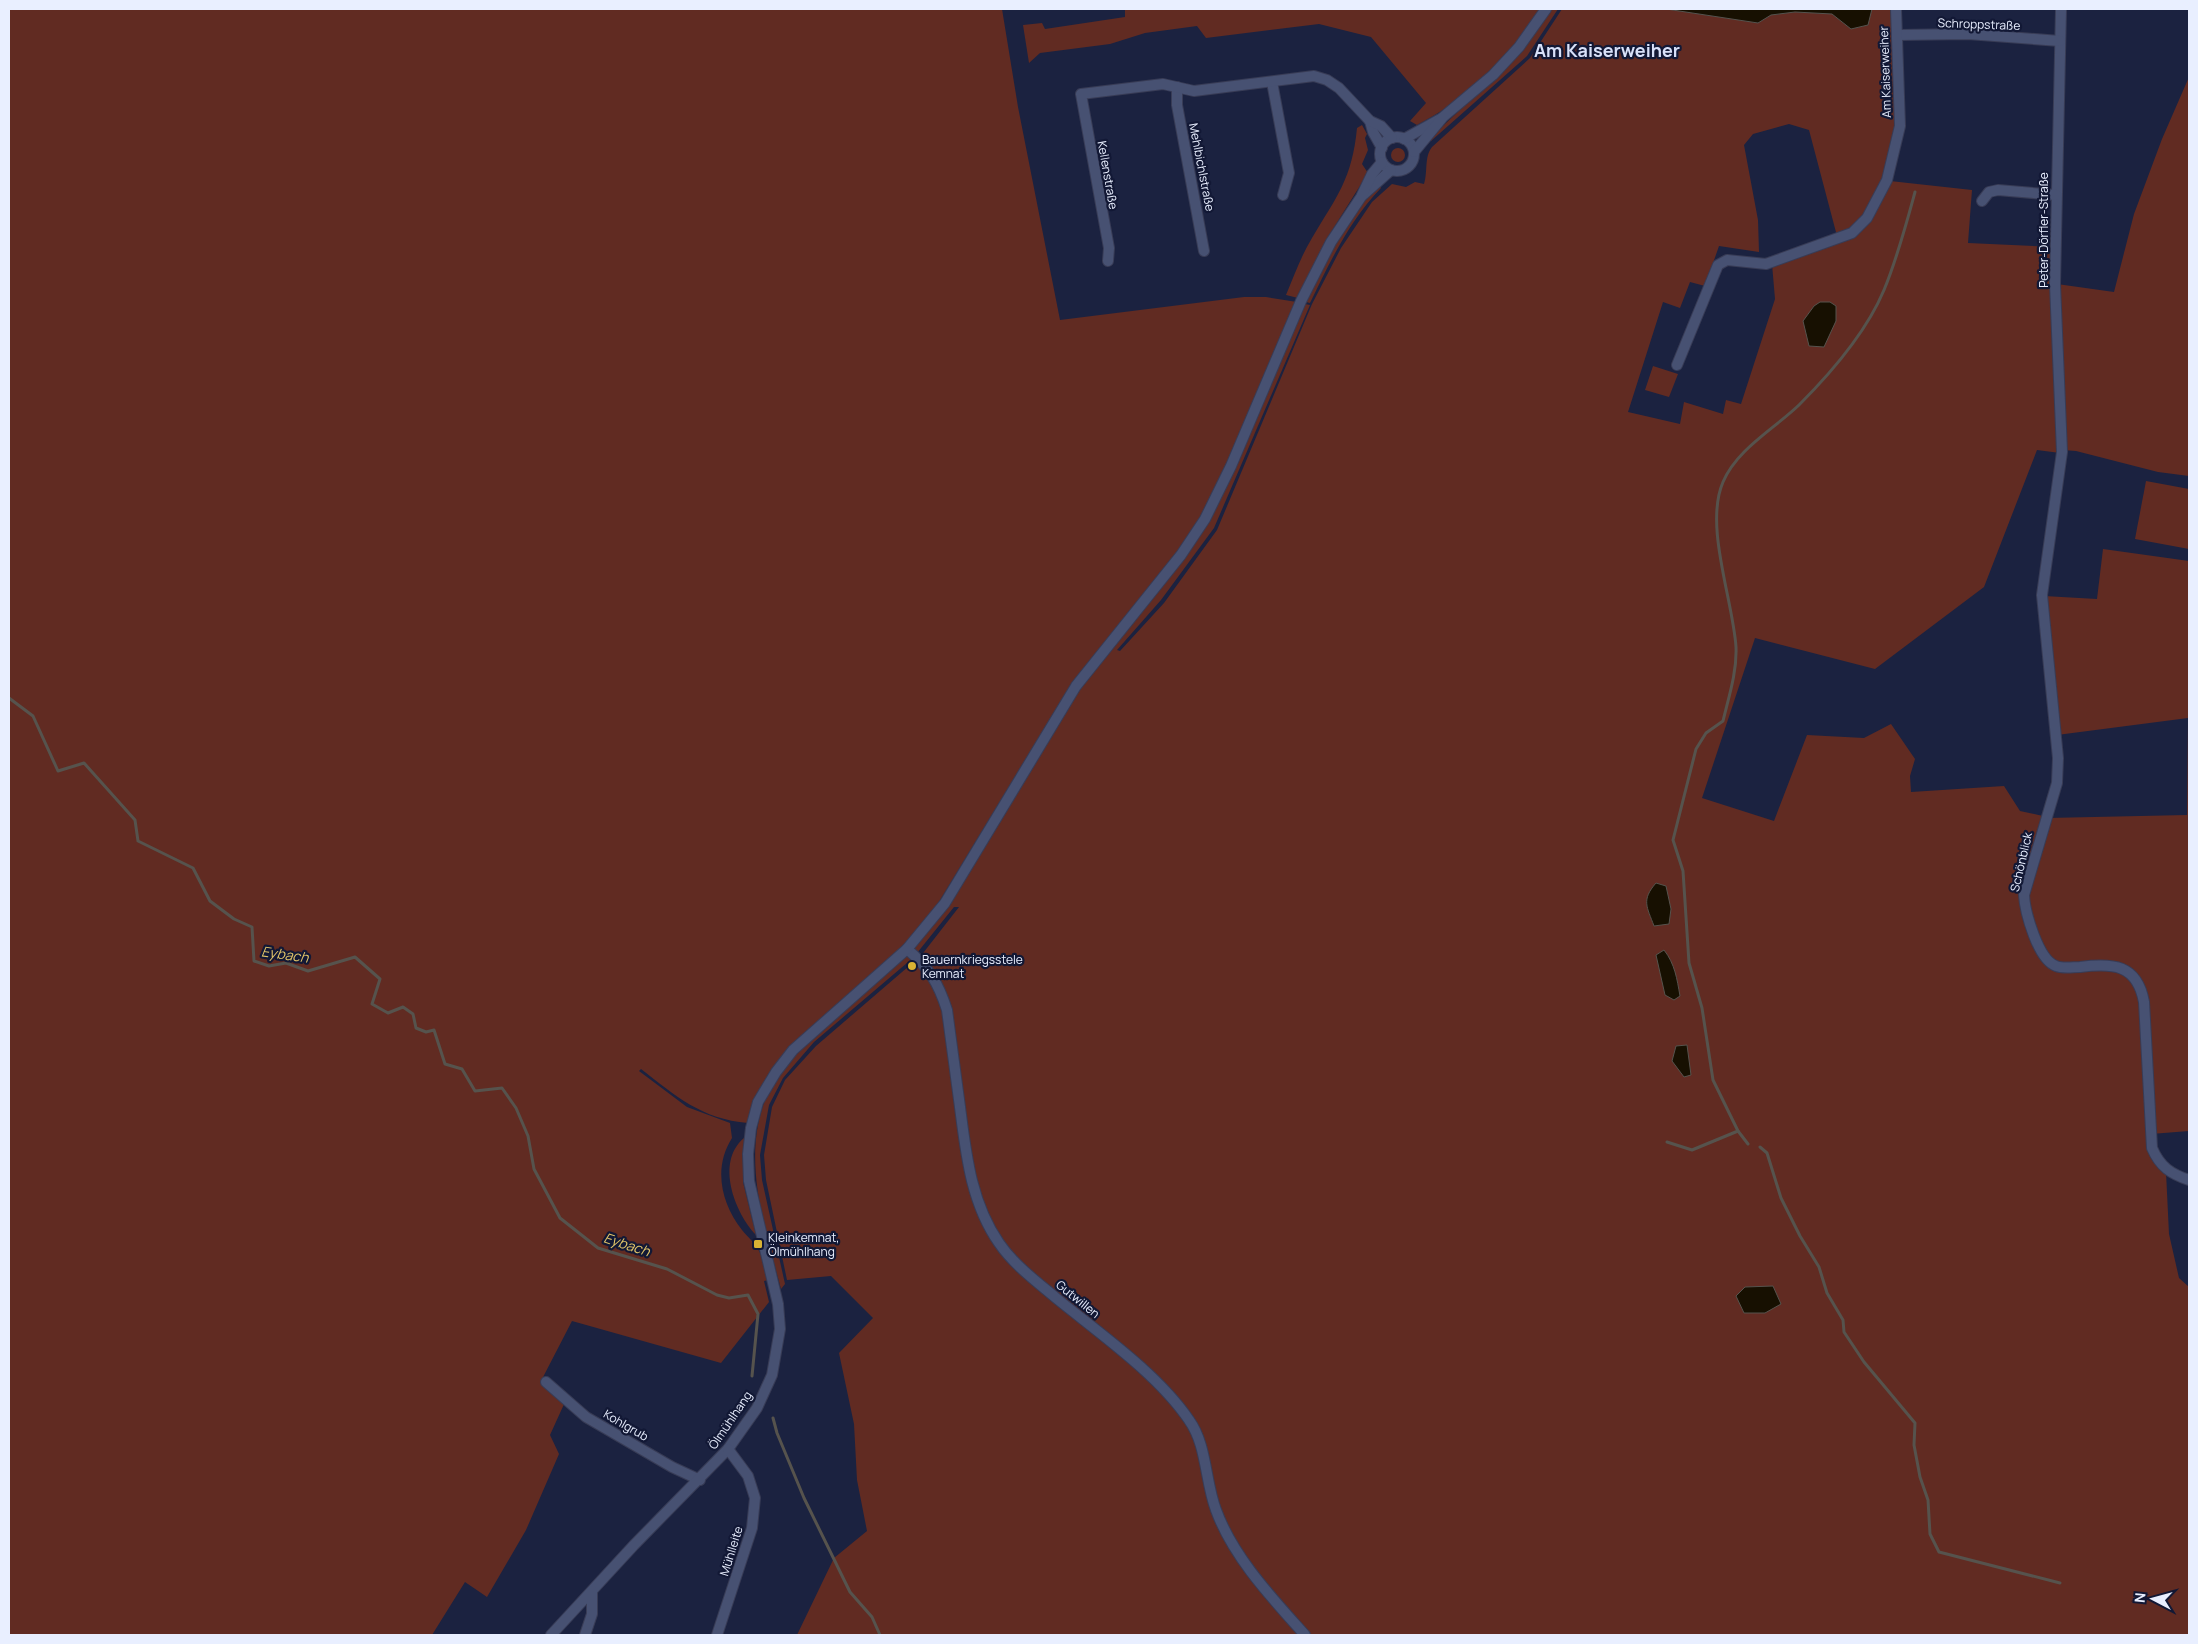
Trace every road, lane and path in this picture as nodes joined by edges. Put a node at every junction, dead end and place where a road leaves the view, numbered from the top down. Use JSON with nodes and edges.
{"nodes":[{"id":1,"x":1546,"y":9,"type":"edge"},
{"id":2,"x":1896,"y":9,"type":"edge"},
{"id":3,"x":2061,"y":9,"type":"edge"},
{"id":4,"x":1897,"y":35,"type":"junction"},
{"id":5,"x":2060,"y":41,"type":"junction"},
{"id":6,"x":1272,"y":82,"type":"junction"},
{"id":7,"x":1177,"y":87,"type":"junction"},
{"id":8,"x":1443,"y":117,"type":"junction"},
{"id":9,"x":1370,"y":121,"type":"junction"},
{"id":10,"x":1392,"y":138,"type":"junction"},
{"id":11,"x":1404,"y":139,"type":"junction"},
{"id":12,"x":1382,"y":148,"type":"junction"},
{"id":13,"x":1414,"y":152,"type":"junction"},
{"id":14,"x":1382,"y":162,"type":"junction"},
{"id":15,"x":1391,"y":170,"type":"junction"},
{"id":16,"x":1283,"y":195,"type":"dead end"},
{"id":17,"x":2056,"y":195,"type":"junction"},
{"id":18,"x":1361,"y":197,"type":"junction"},
{"id":19,"x":1982,"y":201,"type":"dead end"},
{"id":20,"x":1204,"y":252,"type":"dead end"},
{"id":21,"x":1108,"y":261,"type":"dead end"},
{"id":22,"x":1677,"y":365,"type":"dead end"},
{"id":23,"x":2062,"y":452,"type":"joint"},
{"id":24,"x":907,"y":949,"type":"junction"},
{"id":25,"x":2189,"y":1180,"type":"edge"},
{"id":26,"x":546,"y":1382,"type":"dead end"},
{"id":27,"x":728,"y":1449,"type":"junction"},
{"id":28,"x":700,"y":1480,"type":"junction"},
{"id":29,"x":592,"y":1591,"type":"junction"},
{"id":30,"x":551,"y":1635,"type":"edge"},
{"id":31,"x":585,"y":1635,"type":"edge"},
{"id":32,"x":717,"y":1635,"type":"edge"},
{"id":33,"x":1305,"y":1635,"type":"edge"}],
"edges":[{"from":1,"to":8,"type":"street"},
{"from":2,"to":4,"type":"street","name":"Am Kaiserweiher"},
{"from":3,"to":5,"type":"street","name":"Peter-Dörfler-Straße"},
{"from":4,"to":5,"type":"street","name":"Schroppstraße"},
{"from":4,"to":22,"type":"street","name":"Am Kaiserweiher"},
{"from":5,"to":17,"type":"street","name":"Peter-Dörfler-Straße"},
{"from":6,"to":7,"type":"street"},
{"from":6,"to":9,"type":"street"},
{"from":6,"to":16,"type":"street"},
{"from":7,"to":20,"type":"street","name":"Mehlbichlstraße"},
{"from":7,"to":21,"type":"street","name":"Kellenstraße"},
{"from":8,"to":11,"type":"street"},
{"from":8,"to":13,"type":"street"},
{"from":9,"to":10,"type":"street"},
{"from":9,"to":12,"type":"street"},
{"from":10,"to":11,"type":"street"},
{"from":10,"to":12,"type":"street"},
{"from":11,"to":13,"type":"street"},
{"from":12,"to":14,"type":"street"},
{"from":13,"to":15,"type":"street"},
{"from":14,"to":15,"type":"street"},
{"from":14,"to":18,"type":"street"},
{"from":15,"to":18,"type":"street"},
{"from":17,"to":19,"type":"street"},
{"from":17,"to":23,"type":"street","name":"Peter-Dörfler-Straße"},
{"from":18,"to":24,"type":"street","name":"Ölmühlhang"},
{"from":23,"to":25,"type":"street","name":"Schönblick"},
{"from":24,"to":27,"type":"street","name":"Ölmühlhang"},
{"from":24,"to":33,"type":"street","name":"Gutwillen"},
{"from":26,"to":28,"type":"street","name":"Kohlgrub"},
{"from":27,"to":28,"type":"street","name":"Ölmühlhang"},
{"from":27,"to":32,"type":"street","name":"Mühlleite"},
{"from":28,"to":29,"type":"street","name":"Ölmühlhang"},
{"from":29,"to":30,"type":"street","name":"Ölmühlhang"},
{"from":29,"to":31,"type":"street"}]}
